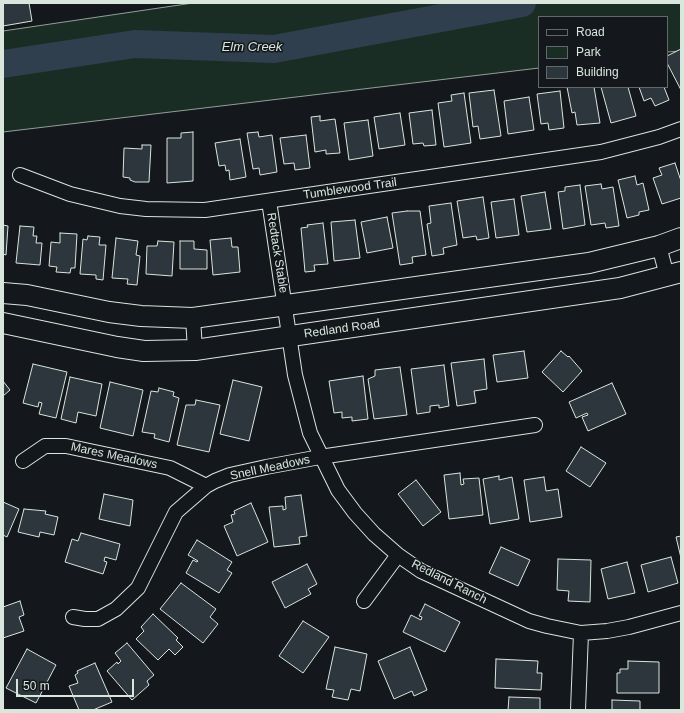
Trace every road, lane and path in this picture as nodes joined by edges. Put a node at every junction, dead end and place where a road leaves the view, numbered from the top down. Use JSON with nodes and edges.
{"nodes":[{"id":1,"x":681,"y":129,"type":"edge"},
{"id":2,"x":20,"y":175,"type":"dead end"},
{"id":3,"x":269,"y":201,"type":"junction"},
{"id":4,"x":681,"y":238,"type":"edge"},
{"id":5,"x":659,"y":246,"type":"junction"},
{"id":6,"x":674,"y":274,"type":"edge"},
{"id":7,"x":3,"y":292,"type":"edge"},
{"id":8,"x":284,"y":306,"type":"junction"},
{"id":9,"x":193,"y":318,"type":"junction"},
{"id":10,"x":3,"y":323,"type":"edge"},
{"id":11,"x":289,"y":336,"type":"junction"},
{"id":12,"x":195,"y":350,"type":"junction"},
{"id":13,"x":534,"y":425,"type":"dead end"},
{"id":14,"x":320,"y":457,"type":"junction"},
{"id":15,"x":23,"y":461,"type":"dead end"},
{"id":16,"x":206,"y":486,"type":"junction"},
{"id":17,"x":398,"y":555,"type":"junction"},
{"id":18,"x":364,"y":601,"type":"dead end"},
{"id":19,"x":681,"y":613,"type":"edge"},
{"id":20,"x":73,"y":617,"type":"dead end"},
{"id":21,"x":581,"y":633,"type":"junction"},
{"id":22,"x":578,"y":710,"type":"edge"}],
"edges":[{"from":1,"to":3,"type":"street","name":"Tumblewood Trail"},
{"from":2,"to":3,"type":"street","name":"Tumblewood Trail"},
{"from":3,"to":8,"type":"street","name":"Redtack Stable"},
{"from":4,"to":5,"type":"main road"},
{"from":5,"to":6,"type":"street"},
{"from":5,"to":8,"type":"main road"},
{"from":6,"to":11,"type":"main road","name":"Redland Road"},
{"from":7,"to":9,"type":"main road"},
{"from":8,"to":9,"type":"main road"},
{"from":8,"to":11,"type":"street","name":"Redland Ranch"},
{"from":9,"to":12,"type":"street"},
{"from":10,"to":12,"type":"main road","name":"Redland Road"},
{"from":11,"to":12,"type":"main road","name":"Redland Road"},
{"from":11,"to":14,"type":"street","name":"Redland Ranch"},
{"from":13,"to":14,"type":"street","name":"Snell Meadows"},
{"from":14,"to":16,"type":"street","name":"Snell Meadows"},
{"from":14,"to":17,"type":"street","name":"Redland Ranch"},
{"from":15,"to":16,"type":"street","name":"Mares Meadows"},
{"from":16,"to":20,"type":"street","name":"Snell Meadows"},
{"from":17,"to":18,"type":"street"},
{"from":17,"to":21,"type":"street","name":"Redland Ranch"},
{"from":19,"to":21,"type":"street","name":"Redland Ranch"},
{"from":21,"to":22,"type":"street"}]}
